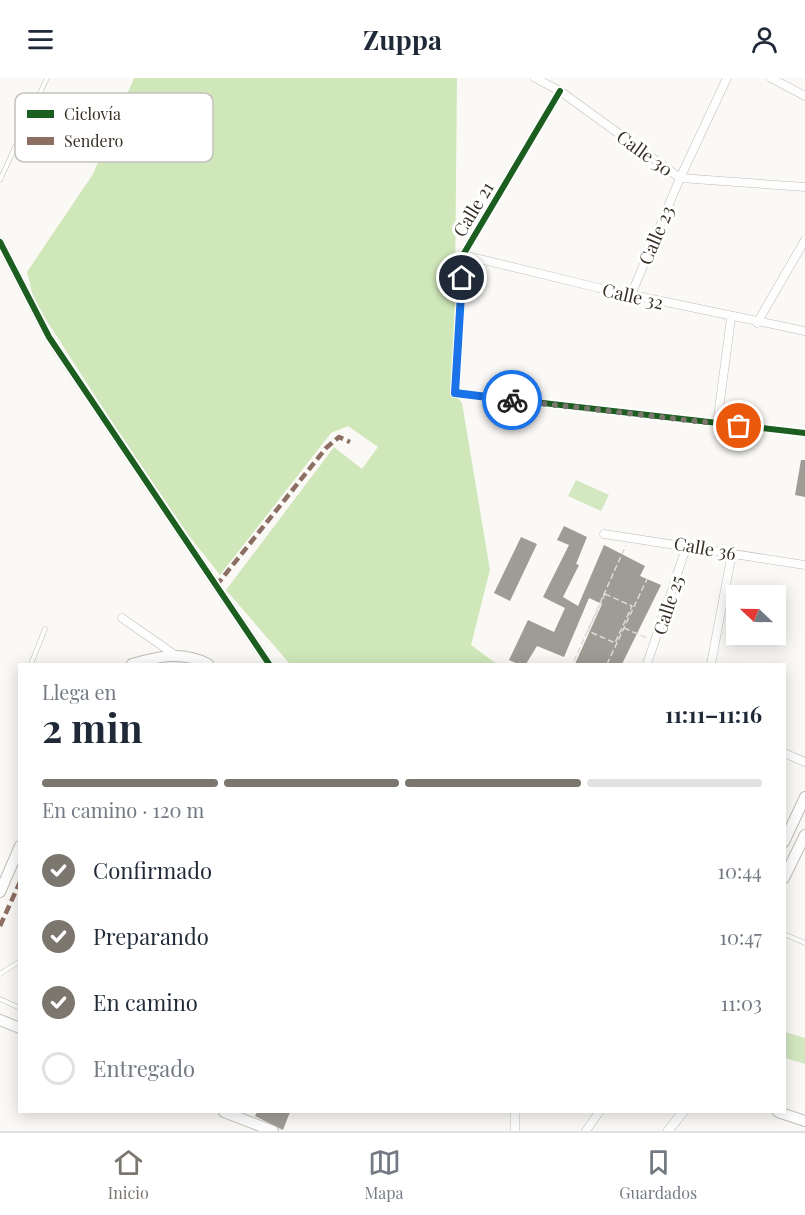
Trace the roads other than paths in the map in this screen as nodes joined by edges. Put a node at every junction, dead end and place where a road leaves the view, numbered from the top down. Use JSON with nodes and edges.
{"nodes":[{"id":1,"x":47,"y":78,"type":"edge"},
{"id":2,"x":535,"y":78,"type":"edge"},
{"id":3,"x":728,"y":78,"type":"edge"},
{"id":4,"x":771,"y":78,"type":"edge"},
{"id":5,"x":560,"y":91,"type":"junction"},
{"id":6,"x":40,"y":93,"type":"edge"},
{"id":7,"x":805,"y":96,"type":"edge"},
{"id":8,"x":15,"y":147,"type":"edge"},
{"id":9,"x":680,"y":178,"type":"junction"},
{"id":10,"x":0,"y":180,"type":"edge"},
{"id":11,"x":805,"y":187,"type":"edge"},
{"id":12,"x":805,"y":240,"type":"edge"},
{"id":13,"x":0,"y":242,"type":"edge"},
{"id":14,"x":463,"y":255,"type":"junction"},
{"id":15,"x":631,"y":295,"type":"junction"},
{"id":16,"x":731,"y":318,"type":"junction"},
{"id":17,"x":757,"y":323,"type":"junction"},
{"id":18,"x":805,"y":331,"type":"edge"},
{"id":19,"x":717,"y":423,"type":"junction"},
{"id":20,"x":805,"y":433,"type":"edge"},
{"id":21,"x":604,"y":534,"type":"dead end"},
{"id":22,"x":687,"y":545,"type":"junction"},
{"id":23,"x":732,"y":553,"type":"junction"},
{"id":24,"x":805,"y":565,"type":"edge"},
{"id":25,"x":122,"y":618,"type":"dead end"},
{"id":26,"x":45,"y":629,"type":"dead end"},
{"id":27,"x":175,"y":655,"type":"junction"},
{"id":28,"x":31,"y":663,"type":"edge"},
{"id":29,"x":137,"y":663,"type":"edge"},
{"id":30,"x":206,"y":663,"type":"edge"},
{"id":31,"x":268,"y":663,"type":"edge"},
{"id":32,"x":647,"y":663,"type":"edge"},
{"id":33,"x":711,"y":663,"type":"edge"},
{"id":34,"x":786,"y":754,"type":"edge"},
{"id":35,"x":805,"y":762,"type":"edge"},
{"id":36,"x":805,"y":796,"type":"edge"},
{"id":37,"x":805,"y":835,"type":"edge"},
{"id":38,"x":786,"y":838,"type":"edge"},
{"id":39,"x":18,"y":851,"type":"edge"},
{"id":40,"x":786,"y":874,"type":"edge"},
{"id":41,"x":0,"y":892,"type":"edge"},
{"id":42,"x":786,"y":935,"type":"edge"},
{"id":43,"x":805,"y":943,"type":"edge"},
{"id":44,"x":18,"y":962,"type":"edge"},
{"id":45,"x":0,"y":974,"type":"edge"},
{"id":46,"x":0,"y":999,"type":"edge"},
{"id":47,"x":18,"y":1007,"type":"edge"},
{"id":48,"x":0,"y":1020,"type":"edge"},
{"id":49,"x":18,"y":1027,"type":"edge"},
{"id":50,"x":227,"y":1113,"type":"edge"},
{"id":51,"x":515,"y":1113,"type":"edge"},
{"id":52,"x":598,"y":1113,"type":"edge"},
{"id":53,"x":682,"y":1113,"type":"edge"},
{"id":54,"x":781,"y":1113,"type":"edge"},
{"id":55,"x":805,"y":1121,"type":"edge"},
{"id":56,"x":273,"y":1131,"type":"edge"},
{"id":57,"x":515,"y":1131,"type":"edge"},
{"id":58,"x":586,"y":1131,"type":"edge"},
{"id":59,"x":668,"y":1131,"type":"edge"}],
"edges":[{"from":1,"to":6,"type":"lane"},
{"from":2,"to":5,"type":"street","name":"Calle 30"},
{"from":3,"to":9,"type":"street","name":"Calle 23"},
{"from":4,"to":7,"type":"street"},
{"from":5,"to":9,"type":"street","name":"Calle 30"},
{"from":5,"to":14,"type":"street","name":"Calle 21"},
{"from":8,"to":10,"type":"lane"},
{"from":9,"to":11,"type":"street","name":"Calle 30"},
{"from":9,"to":15,"type":"street","name":"Calle 23"},
{"from":12,"to":17,"type":"street"},
{"from":13,"to":31,"type":"street"},
{"from":14,"to":15,"type":"street","name":"Calle 32"},
{"from":14,"to":19,"type":"street","name":"Calle 21"},
{"from":15,"to":16,"type":"street","name":"Calle 32"},
{"from":16,"to":17,"type":"street","name":"Calle 32"},
{"from":16,"to":19,"type":"street"},
{"from":17,"to":18,"type":"street","name":"Calle 32"},
{"from":19,"to":20,"type":"street"},
{"from":21,"to":22,"type":"street","name":"Calle 36"},
{"from":22,"to":23,"type":"street","name":"Calle 36"},
{"from":22,"to":32,"type":"street","name":"Calle 25"},
{"from":23,"to":24,"type":"street","name":"Calle 36"},
{"from":23,"to":33,"type":"street"},
{"from":25,"to":27,"type":"street"},
{"from":26,"to":28,"type":"lane"},
{"from":27,"to":29,"type":"main road"},
{"from":27,"to":30,"type":"main road"},
{"from":34,"to":35,"type":"street"},
{"from":36,"to":38,"type":"main road"},
{"from":37,"to":40,"type":"main road"},
{"from":39,"to":41,"type":"main road"},
{"from":42,"to":43,"type":"lane"},
{"from":44,"to":45,"type":"lane"},
{"from":46,"to":47,"type":"lane"},
{"from":48,"to":49,"type":"main road"},
{"from":50,"to":56,"type":"main road"},
{"from":51,"to":57,"type":"street"},
{"from":52,"to":58,"type":"street"},
{"from":53,"to":59,"type":"street"},
{"from":54,"to":55,"type":"main road"}]}
